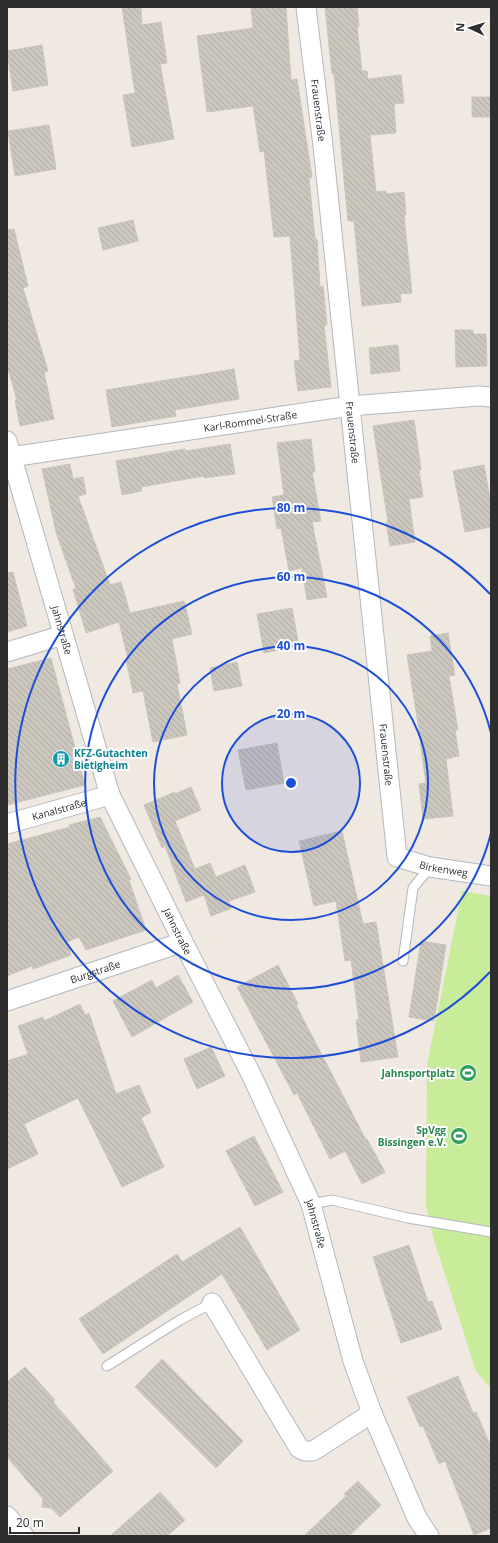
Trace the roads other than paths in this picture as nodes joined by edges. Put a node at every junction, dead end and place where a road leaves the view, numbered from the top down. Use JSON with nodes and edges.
{"nodes":[{"id":1,"x":306,"y":7,"type":"edge"},
{"id":2,"x":491,"y":397,"type":"edge"},
{"id":3,"x":350,"y":406,"type":"junction"},
{"id":4,"x":9,"y":449,"type":"edge"},
{"id":5,"x":63,"y":635,"type":"junction"},
{"id":6,"x":7,"y":652,"type":"edge"},
{"id":7,"x":110,"y":795,"type":"junction"},
{"id":8,"x":7,"y":824,"type":"edge"},
{"id":9,"x":396,"y":857,"type":"joint"},
{"id":10,"x":430,"y":867,"type":"junction"},
{"id":11,"x":491,"y":876,"type":"edge"},
{"id":12,"x":183,"y":942,"type":"junction"},
{"id":13,"x":403,"y":961,"type":"dead end"},
{"id":14,"x":7,"y":1001,"type":"edge"},
{"id":15,"x":311,"y":1204,"type":"junction"},
{"id":16,"x":491,"y":1232,"type":"edge"},
{"id":17,"x":212,"y":1303,"type":"joint"},
{"id":18,"x":107,"y":1366,"type":"dead end"},
{"id":19,"x":372,"y":1413,"type":"junction"},
{"id":20,"x":7,"y":1516,"type":"edge"},
{"id":21,"x":24,"y":1536,"type":"edge"},
{"id":22,"x":429,"y":1536,"type":"edge"}],
"edges":[{"from":1,"to":3,"type":"street","name":"Frauenstraße"},
{"from":2,"to":3,"type":"street","name":"Karl-Rommel-Straße"},
{"from":3,"to":4,"type":"street","name":"Karl-Rommel-Straße"},
{"from":3,"to":9,"type":"street","name":"Frauenstraße"},
{"from":4,"to":5,"type":"street","name":"Jahnstraße"},
{"from":5,"to":6,"type":"street"},
{"from":5,"to":7,"type":"street","name":"Jahnstraße"},
{"from":7,"to":8,"type":"street","name":"Kanalstraße"},
{"from":7,"to":12,"type":"street","name":"Jahnstraße"},
{"from":9,"to":10,"type":"street","name":"Birkenweg"},
{"from":10,"to":11,"type":"street","name":"Birkenweg"},
{"from":10,"to":13,"type":"lane"},
{"from":12,"to":14,"type":"street","name":"Burgstraße"},
{"from":12,"to":15,"type":"street","name":"Jahnstraße"},
{"from":15,"to":16,"type":"lane"},
{"from":15,"to":19,"type":"street","name":"Jahnstraße"},
{"from":17,"to":18,"type":"lane"},
{"from":17,"to":19,"type":"street"},
{"from":19,"to":22,"type":"street","name":"Jahnstraße"},
{"from":20,"to":21,"type":"street"}]}
